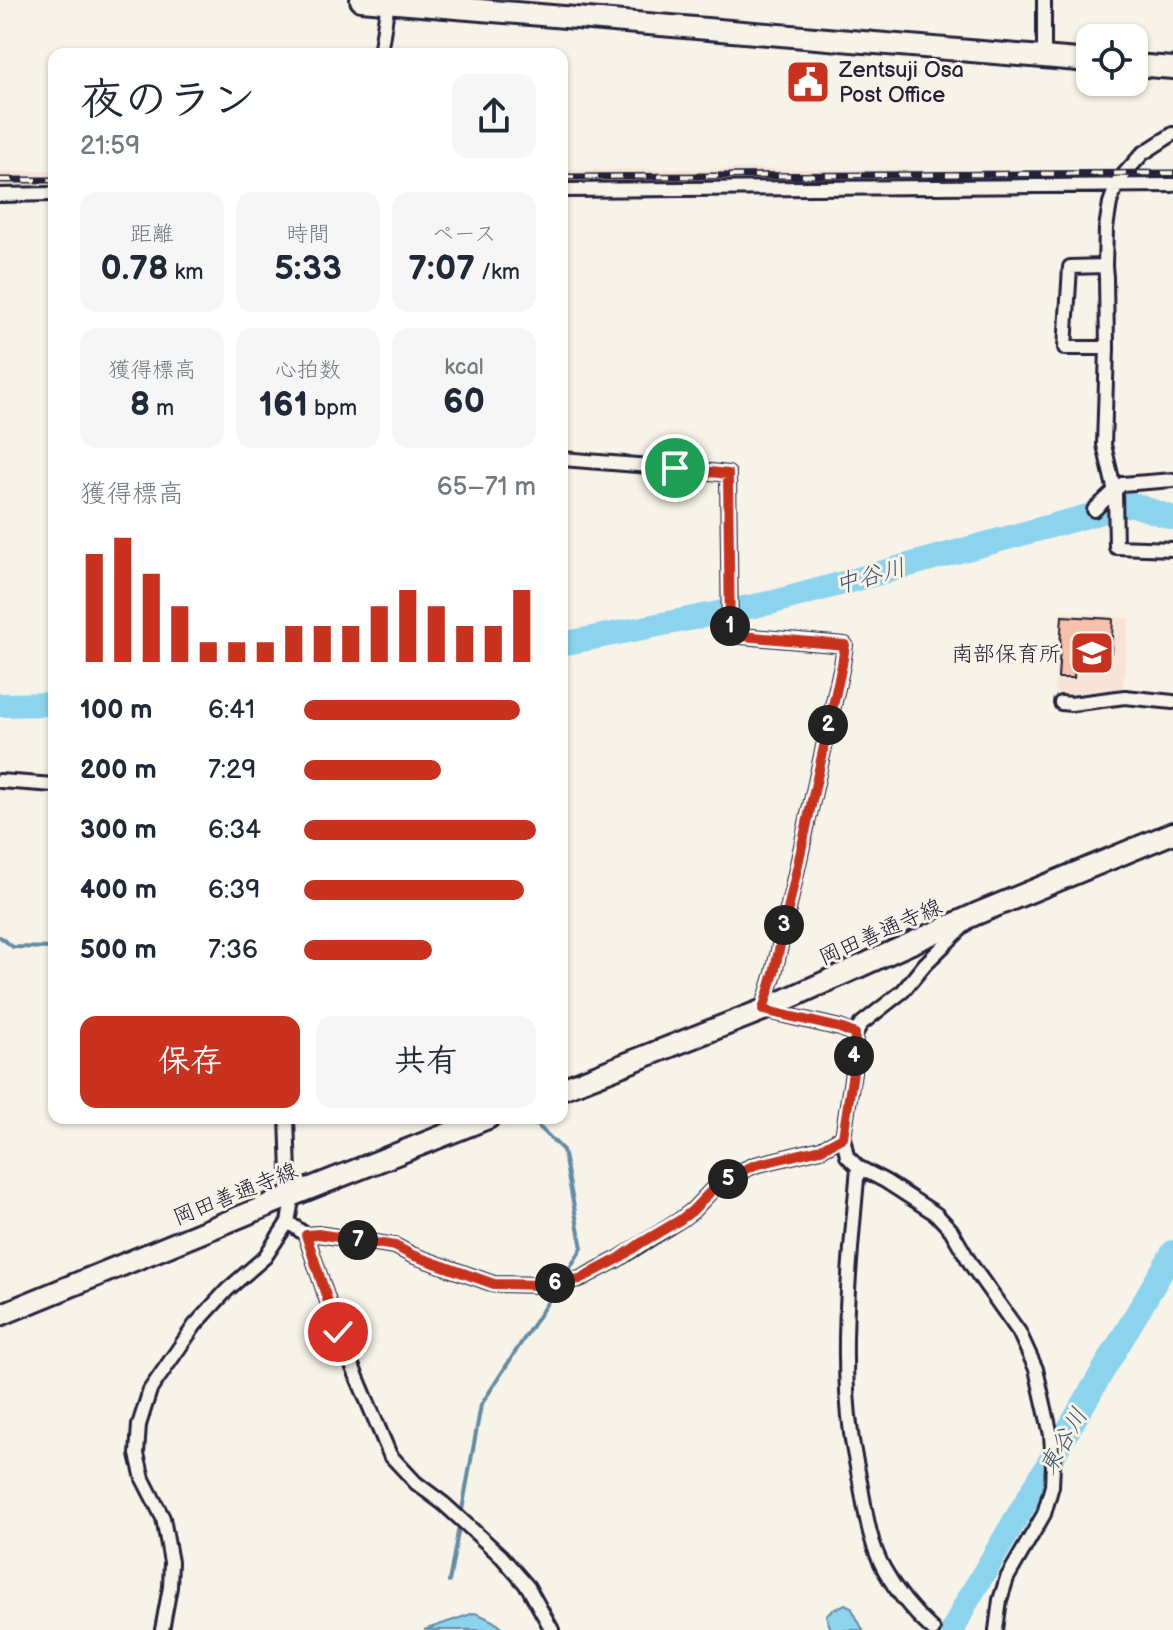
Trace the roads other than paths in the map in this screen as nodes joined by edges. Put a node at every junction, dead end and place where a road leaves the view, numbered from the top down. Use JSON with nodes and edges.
{"nodes":[{"id":1,"x":361,"y":0,"type":"edge"},
{"id":2,"x":1044,"y":0,"type":"edge"},
{"id":3,"x":388,"y":2,"type":"junction"},
{"id":4,"x":381,"y":48,"type":"edge"},
{"id":5,"x":1044,"y":57,"type":"junction"},
{"id":6,"x":1076,"y":60,"type":"edge"},
{"id":7,"x":1148,"y":66,"type":"edge"},
{"id":8,"x":1173,"y":68,"type":"edge"},
{"id":9,"x":1173,"y":134,"type":"edge"},
{"id":10,"x":1173,"y":185,"type":"edge"},
{"id":11,"x":1115,"y":186,"type":"junction"},
{"id":12,"x":568,"y":190,"type":"edge"},
{"id":13,"x":48,"y":194,"type":"edge"},
{"id":14,"x":0,"y":195,"type":"edge"},
{"id":15,"x":1105,"y":266,"type":"junction"},
{"id":16,"x":1107,"y":348,"type":"junction"},
{"id":17,"x":568,"y":459,"type":"edge"},
{"id":18,"x":1173,"y":480,"type":"edge"},
{"id":19,"x":1115,"y":492,"type":"junction"},
{"id":20,"x":1094,"y":510,"type":"dead end"},
{"id":21,"x":1173,"y":549,"type":"edge"},
{"id":22,"x":1173,"y":702,"type":"edge"},
{"id":23,"x":1061,"y":703,"type":"dead end"},
{"id":24,"x":0,"y":781,"type":"edge"},
{"id":25,"x":48,"y":785,"type":"edge"},
{"id":26,"x":1173,"y":833,"type":"edge"},
{"id":27,"x":976,"y":914,"type":"junction"},
{"id":28,"x":763,"y":1010,"type":"junction"},
{"id":29,"x":855,"y":1034,"type":"junction"},
{"id":30,"x":568,"y":1087,"type":"edge"},
{"id":31,"x":287,"y":1124,"type":"edge"},
{"id":32,"x":473,"y":1124,"type":"edge"},
{"id":33,"x":843,"y":1137,"type":"junction"},
{"id":34,"x":858,"y":1167,"type":"junction"},
{"id":35,"x":293,"y":1195,"type":"junction"},
{"id":36,"x":288,"y":1222,"type":"junction"},
{"id":37,"x":306,"y":1235,"type":"junction"},
{"id":38,"x":0,"y":1315,"type":"edge"},
{"id":39,"x":925,"y":1628,"type":"edge"},
{"id":40,"x":162,"y":1630,"type":"edge"},
{"id":41,"x":552,"y":1630,"type":"edge"},
{"id":42,"x":996,"y":1630,"type":"edge"}],
"edges":[{"from":1,"to":3,"type":"main road"},
{"from":2,"to":5,"type":"street"},
{"from":3,"to":4,"type":"street"},
{"from":3,"to":5,"type":"main road"},
{"from":5,"to":6,"type":"main road"},
{"from":7,"to":8,"type":"main road"},
{"from":9,"to":11,"type":"street"},
{"from":10,"to":11,"type":"street"},
{"from":11,"to":12,"type":"street"},
{"from":11,"to":15,"type":"street"},
{"from":13,"to":14,"type":"street"},
{"from":15,"to":16,"type":"street"},
{"from":15,"to":16,"type":"street"},
{"from":16,"to":19,"type":"street"},
{"from":17,"to":28,"type":"street"},
{"from":18,"to":19,"type":"street"},
{"from":19,"to":20,"type":"street"},
{"from":19,"to":21,"type":"street"},
{"from":22,"to":23,"type":"street"},
{"from":24,"to":25,"type":"street"},
{"from":26,"to":27,"type":"main road","name":"岡田善通寺線"},
{"from":27,"to":28,"type":"main road","name":"岡田善通寺線"},
{"from":27,"to":29,"type":"street"},
{"from":28,"to":29,"type":"street"},
{"from":28,"to":30,"type":"main road","name":"岡田善通寺線"},
{"from":29,"to":33,"type":"street"},
{"from":31,"to":35,"type":"street"},
{"from":32,"to":35,"type":"main road","name":"岡田善通寺線"},
{"from":33,"to":34,"type":"street"},
{"from":33,"to":37,"type":"street"},
{"from":34,"to":39,"type":"street"},
{"from":34,"to":42,"type":"street"},
{"from":35,"to":36,"type":"street"},
{"from":35,"to":38,"type":"main road","name":"岡田善通寺線"},
{"from":36,"to":37,"type":"street"},
{"from":36,"to":40,"type":"street"},
{"from":37,"to":41,"type":"street"}]}
